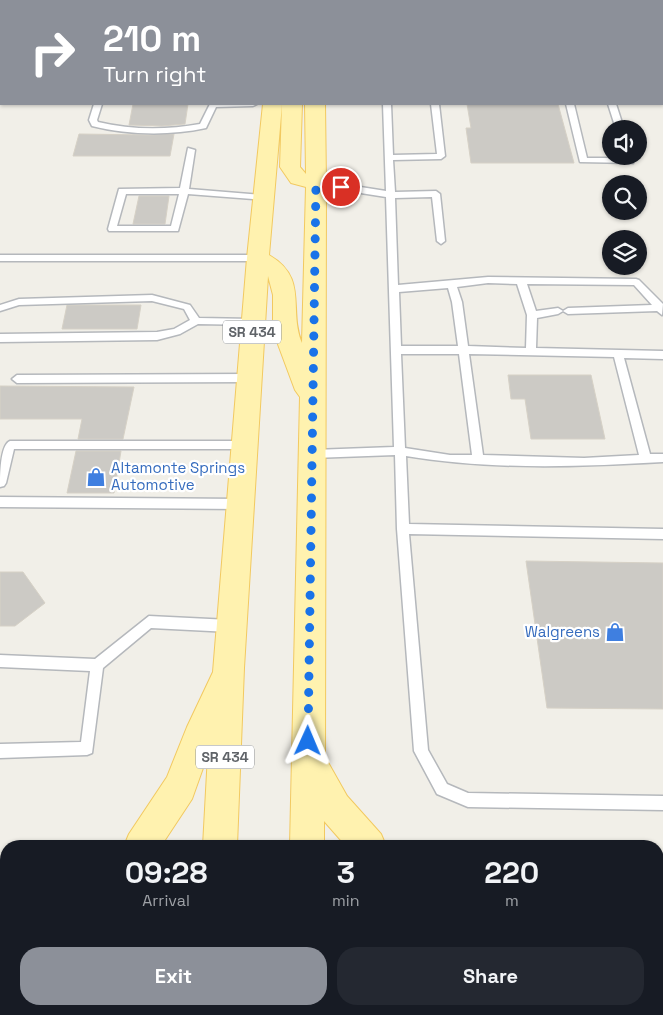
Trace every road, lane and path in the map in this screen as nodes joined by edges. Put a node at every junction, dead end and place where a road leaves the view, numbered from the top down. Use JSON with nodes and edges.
{"nodes":[{"id":1,"x":98,"y":105,"type":"edge"},
{"id":2,"x":214,"y":105,"type":"edge"},
{"id":3,"x":272,"y":105,"type":"edge"},
{"id":4,"x":292,"y":105,"type":"edge"},
{"id":5,"x":315,"y":105,"type":"edge"},
{"id":6,"x":387,"y":105,"type":"edge"},
{"id":7,"x":435,"y":105,"type":"edge"},
{"id":8,"x":570,"y":105,"type":"edge"},
{"id":9,"x":612,"y":105,"type":"edge"},
{"id":10,"x":617,"y":120,"type":"edge"},
{"id":11,"x":191,"y":150,"type":"dead end"},
{"id":12,"x":390,"y":158,"type":"junction"},
{"id":13,"x":602,"y":160,"type":"edge"},
{"id":14,"x":316,"y":183,"type":"junction"},
{"id":15,"x":184,"y":191,"type":"junction"},
{"id":16,"x":391,"y":195,"type":"junction"},
{"id":17,"x":262,"y":198,"type":"junction"},
{"id":18,"x":441,"y":242,"type":"dead end"},
{"id":19,"x":0,"y":258,"type":"edge"},
{"id":20,"x":258,"y":258,"type":"junction"},
{"id":21,"x":521,"y":280,"type":"junction"},
{"id":22,"x":451,"y":285,"type":"junction"},
{"id":23,"x":394,"y":289,"type":"junction"},
{"id":24,"x":0,"y":308,"type":"edge"},
{"id":25,"x":662,"y":311,"type":"edge"},
{"id":26,"x":532,"y":315,"type":"junction"},
{"id":27,"x":196,"y":321,"type":"junction"},
{"id":28,"x":253,"y":322,"type":"junction"},
{"id":29,"x":0,"y":338,"type":"edge"},
{"id":30,"x":397,"y":350,"type":"junction"},
{"id":31,"x":465,"y":350,"type":"junction"},
{"id":32,"x":532,"y":351,"type":"junction"},
{"id":33,"x":618,"y":354,"type":"junction"},
{"id":34,"x":663,"y":355,"type":"edge"},
{"id":35,"x":249,"y":378,"type":"junction"},
{"id":36,"x":17,"y":379,"type":"dead end"},
{"id":37,"x":313,"y":403,"type":"junction"},
{"id":38,"x":245,"y":445,"type":"junction"},
{"id":39,"x":400,"y":451,"type":"junction"},
{"id":40,"x":313,"y":454,"type":"junction"},
{"id":41,"x":663,"y":458,"type":"edge"},
{"id":42,"x":646,"y":459,"type":"junction"},
{"id":43,"x":478,"y":460,"type":"junction"},
{"id":44,"x":0,"y":483,"type":"edge"},
{"id":45,"x":0,"y":502,"type":"edge"},
{"id":46,"x":241,"y":504,"type":"junction"},
{"id":47,"x":403,"y":529,"type":"junction"},
{"id":48,"x":663,"y":534,"type":"edge"},
{"id":49,"x":232,"y":626,"type":"junction"},
{"id":50,"x":0,"y":661,"type":"edge"},
{"id":51,"x":97,"y":665,"type":"junction"},
{"id":52,"x":230,"y":668,"type":"junction"},
{"id":53,"x":0,"y":750,"type":"edge"},
{"id":54,"x":308,"y":760,"type":"junction"},
{"id":55,"x":663,"y":802,"type":"edge"},
{"id":56,"x":145,"y":840,"type":"edge"},
{"id":57,"x":220,"y":840,"type":"edge"},
{"id":58,"x":307,"y":840,"type":"edge"},
{"id":59,"x":364,"y":840,"type":"edge"}],
"edges":[{"from":1,"to":2,"type":"lane"},
{"from":3,"to":17,"type":"main road","number":"SR 434"},
{"from":4,"to":14,"type":"main road"},
{"from":5,"to":14,"type":"main road"},
{"from":6,"to":12,"type":"lane"},
{"from":7,"to":12,"type":"lane"},
{"from":8,"to":13,"type":"lane"},
{"from":9,"to":10,"type":"lane"},
{"from":11,"to":15,"type":"lane"},
{"from":12,"to":16,"type":"lane"},
{"from":14,"to":16,"type":"lane"},
{"from":14,"to":37,"type":"main road"},
{"from":15,"to":15,"type":"lane"},
{"from":15,"to":17,"type":"lane"},
{"from":16,"to":18,"type":"lane"},
{"from":16,"to":23,"type":"lane"},
{"from":17,"to":20,"type":"main road","number":"SR 434"},
{"from":19,"to":20,"type":"lane"},
{"from":20,"to":28,"type":"main road","number":"SR 434"},
{"from":20,"to":37,"type":"main road"},
{"from":21,"to":22,"type":"lane"},
{"from":21,"to":25,"type":"lane"},
{"from":21,"to":26,"type":"lane"},
{"from":22,"to":23,"type":"lane"},
{"from":22,"to":31,"type":"lane"},
{"from":23,"to":30,"type":"lane"},
{"from":24,"to":27,"type":"lane"},
{"from":25,"to":26,"type":"lane"},
{"from":26,"to":32,"type":"lane"},
{"from":27,"to":28,"type":"lane"},
{"from":27,"to":29,"type":"lane"},
{"from":28,"to":35,"type":"main road","number":"SR 434"},
{"from":30,"to":31,"type":"lane"},
{"from":30,"to":39,"type":"lane"},
{"from":31,"to":32,"type":"lane"},
{"from":31,"to":43,"type":"lane"},
{"from":32,"to":33,"type":"lane"},
{"from":33,"to":34,"type":"lane"},
{"from":33,"to":42,"type":"lane"},
{"from":35,"to":36,"type":"lane"},
{"from":35,"to":38,"type":"main road","number":"SR 434"},
{"from":37,"to":40,"type":"main road"},
{"from":38,"to":44,"type":"lane"},
{"from":38,"to":46,"type":"main road","number":"SR 434"},
{"from":39,"to":40,"type":"lane"},
{"from":39,"to":43,"type":"lane"},
{"from":39,"to":47,"type":"lane"},
{"from":40,"to":54,"type":"main road"},
{"from":41,"to":42,"type":"lane"},
{"from":42,"to":43,"type":"lane"},
{"from":45,"to":46,"type":"lane"},
{"from":46,"to":49,"type":"main road","number":"SR 434"},
{"from":47,"to":48,"type":"lane"},
{"from":47,"to":55,"type":"lane"},
{"from":49,"to":51,"type":"lane"},
{"from":49,"to":52,"type":"main road","number":"SR 434"},
{"from":50,"to":51,"type":"lane"},
{"from":51,"to":53,"type":"lane"},
{"from":52,"to":56,"type":"main road"},
{"from":52,"to":57,"type":"main road","number":"SR 434"},
{"from":54,"to":58,"type":"main road"},
{"from":54,"to":59,"type":"main road"}]}
